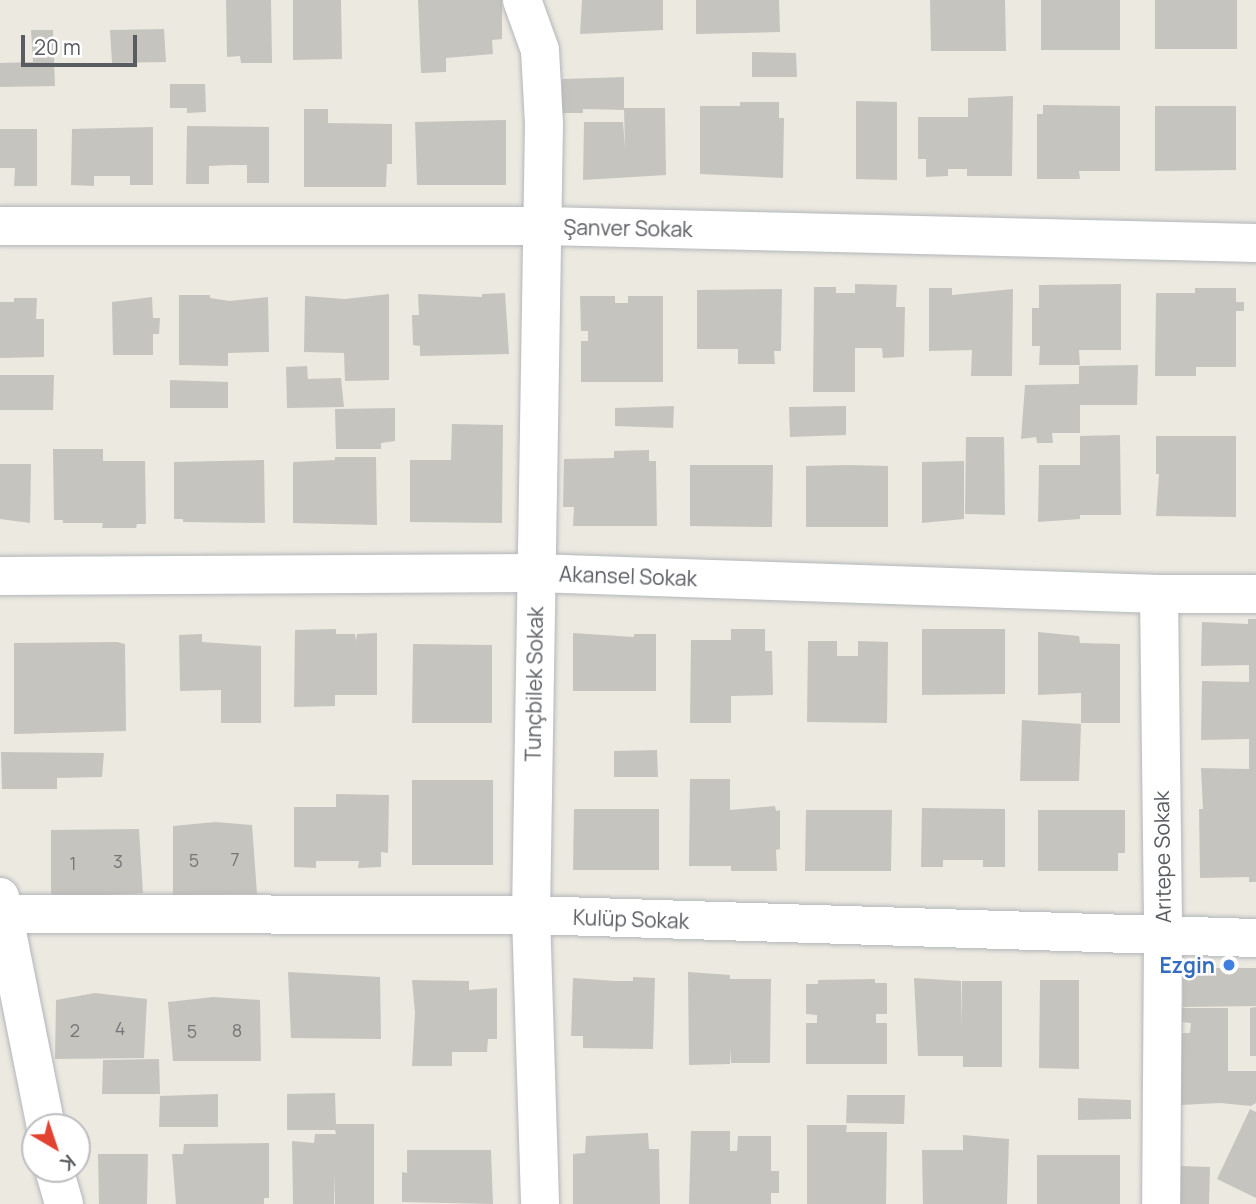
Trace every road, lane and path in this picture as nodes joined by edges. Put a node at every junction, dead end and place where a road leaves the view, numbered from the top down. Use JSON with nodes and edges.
{"nodes":[{"id":1,"x":522,"y":0,"type":"edge"},
{"id":2,"x":0,"y":226,"type":"edge"},
{"id":3,"x":544,"y":226,"type":"junction"},
{"id":4,"x":1256,"y":243,"type":"edge"},
{"id":5,"x":535,"y":573,"type":"junction"},
{"id":6,"x":0,"y":576,"type":"edge"},
{"id":7,"x":1160,"y":594,"type":"junction"},
{"id":8,"x":1256,"y":594,"type":"edge"},
{"id":9,"x":3,"y":906,"type":"edge"},
{"id":10,"x":531,"y":915,"type":"junction"},
{"id":11,"x":1163,"y":937,"type":"junction"},
{"id":12,"x":1256,"y":938,"type":"edge"},
{"id":13,"x":43,"y":1113,"type":"edge"},
{"id":14,"x":58,"y":1183,"type":"edge"},
{"id":15,"x":64,"y":1204,"type":"edge"},
{"id":16,"x":540,"y":1204,"type":"edge"},
{"id":17,"x":1161,"y":1204,"type":"edge"}],
"edges":[{"from":1,"to":3,"type":"street","name":"Tunçbilek Sokak"},
{"from":2,"to":3,"type":"street","name":"Şanver Sokak"},
{"from":3,"to":4,"type":"street","name":"Şanver Sokak"},
{"from":3,"to":5,"type":"street","name":"Tunçbilek Sokak"},
{"from":5,"to":6,"type":"street","name":"Akansel Sokak"},
{"from":5,"to":7,"type":"street","name":"Akansel Sokak"},
{"from":5,"to":10,"type":"street","name":"Tunçbilek Sokak"},
{"from":7,"to":8,"type":"street","name":"Akansel Sokak"},
{"from":7,"to":11,"type":"street","name":"Arıtepe Sokak"},
{"from":9,"to":10,"type":"street","name":"Kulüp Sokak"},
{"from":9,"to":13,"type":"street"},
{"from":10,"to":11,"type":"street","name":"Kulüp Sokak"},
{"from":10,"to":16,"type":"street","name":"Tunçbilek Sokak"},
{"from":11,"to":12,"type":"street","name":"Kulüp Sokak"},
{"from":11,"to":17,"type":"street","name":"Arıtepe Sokak"},
{"from":14,"to":15,"type":"street"}]}
